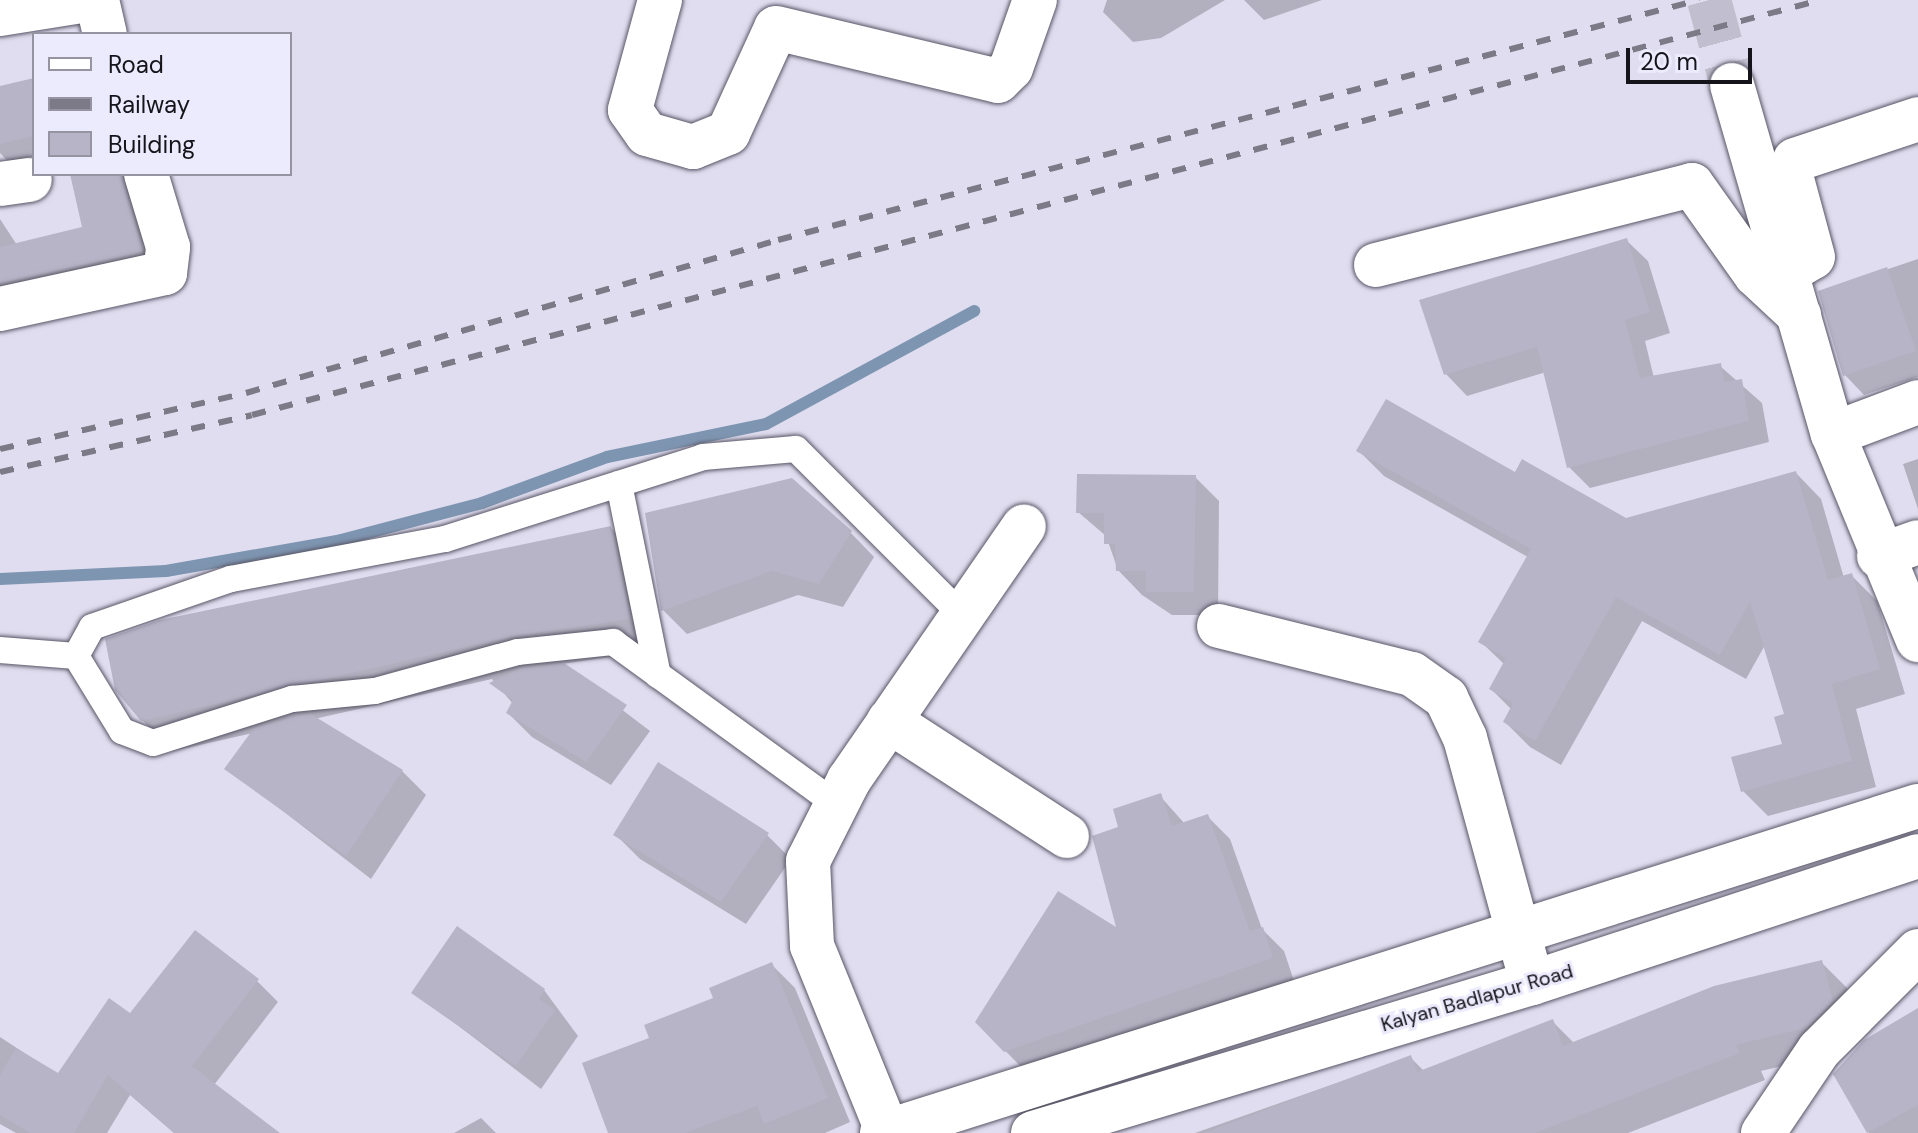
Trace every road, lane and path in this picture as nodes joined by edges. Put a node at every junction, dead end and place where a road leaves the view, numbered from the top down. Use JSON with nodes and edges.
{"nodes":[{"id":1,"x":88,"y":0,"type":"edge"},
{"id":2,"x":97,"y":0,"type":"edge"},
{"id":3,"x":660,"y":0,"type":"edge"},
{"id":4,"x":1035,"y":0,"type":"edge"},
{"id":5,"x":0,"y":14,"type":"edge"},
{"id":6,"x":105,"y":32,"type":"edge"},
{"id":7,"x":1732,"y":85,"type":"tunnel mouth"},
{"id":8,"x":1918,"y":119,"type":"edge"},
{"id":9,"x":147,"y":176,"type":"edge"},
{"id":10,"x":1376,"y":265,"type":"dead end"},
{"id":11,"x":1786,"y":273,"type":"junction"},
{"id":12,"x":0,"y":309,"type":"edge"},
{"id":13,"x":1799,"y":315,"type":"junction"},
{"id":14,"x":1918,"y":402,"type":"edge"},
{"id":15,"x":1833,"y":434,"type":"junction"},
{"id":16,"x":619,"y":484,"type":"junction"},
{"id":17,"x":1024,"y":526,"type":"dead end"},
{"id":18,"x":1898,"y":549,"type":"edge"},
{"id":19,"x":962,"y":615,"type":"junction"},
{"id":20,"x":1219,"y":626,"type":"dead end"},
{"id":21,"x":1918,"y":640,"type":"edge"},
{"id":22,"x":0,"y":650,"type":"edge"},
{"id":23,"x":76,"y":656,"type":"junction"},
{"id":24,"x":658,"y":675,"type":"junction"},
{"id":25,"x":889,"y":721,"type":"junction"},
{"id":26,"x":836,"y":804,"type":"junction"},
{"id":27,"x":1918,"y":806,"type":"edge"},
{"id":28,"x":1059,"y":850,"type":"dead end"},
{"id":29,"x":1918,"y":856,"type":"edge"},
{"id":30,"x":1521,"y":937,"type":"junction"},
{"id":31,"x":1918,"y":951,"type":"edge"},
{"id":32,"x":1532,"y":983,"type":"junction"},
{"id":33,"x":1169,"y":1041,"type":"junction"},
{"id":34,"x":1180,"y":1083,"type":"junction"},
{"id":35,"x":901,"y":1130,"type":"edge"},
{"id":36,"x":1033,"y":1133,"type":"edge"},
{"id":37,"x":1763,"y":1133,"type":"edge"}],
"edges":[{"from":1,"to":5,"type":"street"},
{"from":2,"to":6,"type":"street"},
{"from":3,"to":4,"type":"street"},
{"from":7,"to":11,"type":"street"},
{"from":8,"to":11,"type":"street"},
{"from":9,"to":12,"type":"street"},
{"from":10,"to":13,"type":"street"},
{"from":11,"to":13,"type":"street"},
{"from":13,"to":15,"type":"street"},
{"from":14,"to":15,"type":"street"},
{"from":15,"to":18,"type":"street"},
{"from":16,"to":19,"type":"lane"},
{"from":16,"to":23,"type":"lane"},
{"from":16,"to":24,"type":"lane"},
{"from":17,"to":19,"type":"street"},
{"from":18,"to":21,"type":"street"},
{"from":19,"to":25,"type":"street"},
{"from":20,"to":30,"type":"street"},
{"from":22,"to":23,"type":"lane"},
{"from":23,"to":24,"type":"lane"},
{"from":24,"to":26,"type":"lane"},
{"from":25,"to":26,"type":"street"},
{"from":25,"to":28,"type":"street"},
{"from":26,"to":35,"type":"street"},
{"from":27,"to":30,"type":"street"},
{"from":29,"to":32,"type":"street","name":"Kalyan Badlapur Road"},
{"from":30,"to":32,"type":"street"},
{"from":30,"to":33,"type":"street"},
{"from":31,"to":37,"type":"street"},
{"from":32,"to":34,"type":"street","name":"Kalyan Badlapur Road"},
{"from":33,"to":34,"type":"street"},
{"from":33,"to":35,"type":"street"},
{"from":34,"to":36,"type":"street","name":"Kalyan Badlapur Road"}]}
